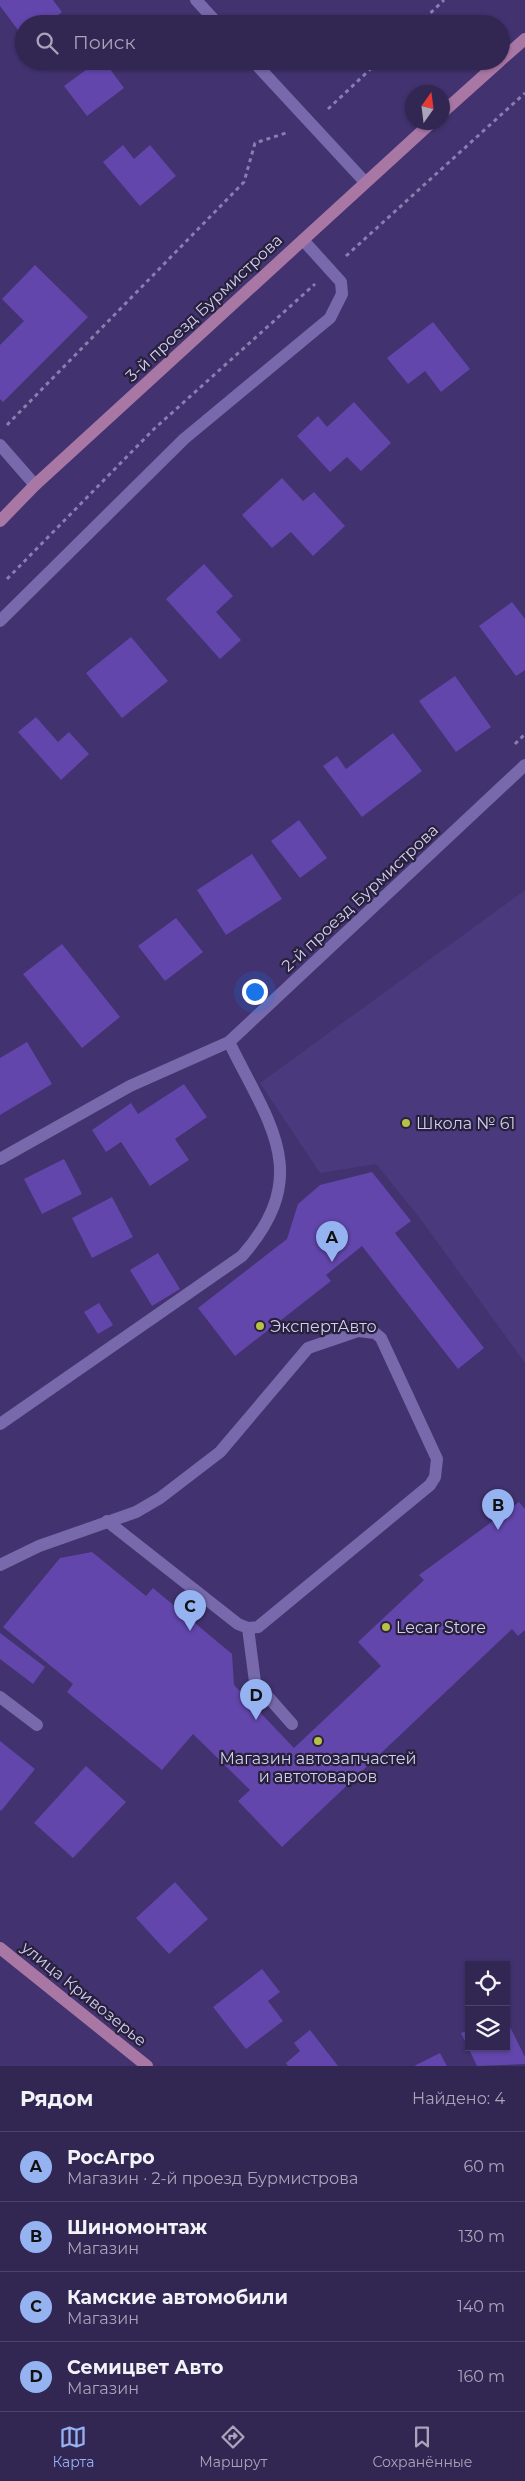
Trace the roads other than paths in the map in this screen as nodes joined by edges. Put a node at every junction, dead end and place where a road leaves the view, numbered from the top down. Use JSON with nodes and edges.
{"nodes":[{"id":1,"x":196,"y":0,"type":"edge"},
{"id":2,"x":210,"y":15,"type":"edge"},
{"id":3,"x":525,"y":39,"type":"edge"},
{"id":4,"x":510,"y":53,"type":"edge"},
{"id":5,"x":261,"y":70,"type":"edge"},
{"id":6,"x":491,"y":70,"type":"edge"},
{"id":7,"x":450,"y":106,"type":"edge"},
{"id":8,"x":423,"y":130,"type":"edge"},
{"id":9,"x":365,"y":182,"type":"junction"},
{"id":10,"x":303,"y":240,"type":"junction"},
{"id":11,"x":0,"y":445,"type":"edge"},
{"id":12,"x":36,"y":484,"type":"junction"},
{"id":13,"x":0,"y":521,"type":"edge"},
{"id":14,"x":0,"y":621,"type":"edge"},
{"id":15,"x":525,"y":765,"type":"edge"},
{"id":16,"x":229,"y":1042,"type":"junction"},
{"id":17,"x":0,"y":1159,"type":"edge"},
{"id":18,"x":0,"y":1424,"type":"edge"},
{"id":19,"x":107,"y":1521,"type":"junction"},
{"id":20,"x":0,"y":1565,"type":"edge"},
{"id":21,"x":248,"y":1628,"type":"junction"},
{"id":22,"x":0,"y":1697,"type":"edge"},
{"id":23,"x":292,"y":1724,"type":"dead end"},
{"id":24,"x":38,"y":1725,"type":"dead end"},
{"id":25,"x":0,"y":1948,"type":"edge"},
{"id":26,"x":147,"y":2066,"type":"edge"}],
"edges":[{"from":1,"to":2,"type":"street"},
{"from":3,"to":4,"type":"main road"},
{"from":5,"to":9,"type":"street"},
{"from":6,"to":7,"type":"main road"},
{"from":8,"to":9,"type":"main road","name":"3-й проезд Бурмистрова"},
{"from":9,"to":10,"type":"main road","name":"3-й проезд Бурмистрова"},
{"from":10,"to":12,"type":"main road","name":"3-й проезд Бурмистрова"},
{"from":10,"to":14,"type":"street"},
{"from":11,"to":12,"type":"street"},
{"from":12,"to":13,"type":"main road","name":"3-й проезд Бурмистрова"},
{"from":15,"to":16,"type":"street","name":"2-й проезд Бурмистрова"},
{"from":16,"to":17,"type":"street","name":"2-й проезд Бурмистрова"},
{"from":16,"to":18,"type":"street"},
{"from":19,"to":20,"type":"street"},
{"from":19,"to":21,"type":"street"},
{"from":19,"to":21,"type":"street"},
{"from":21,"to":23,"type":"street"},
{"from":22,"to":24,"type":"street"},
{"from":25,"to":26,"type":"main road","name":"улица Кривозерье"}]}
